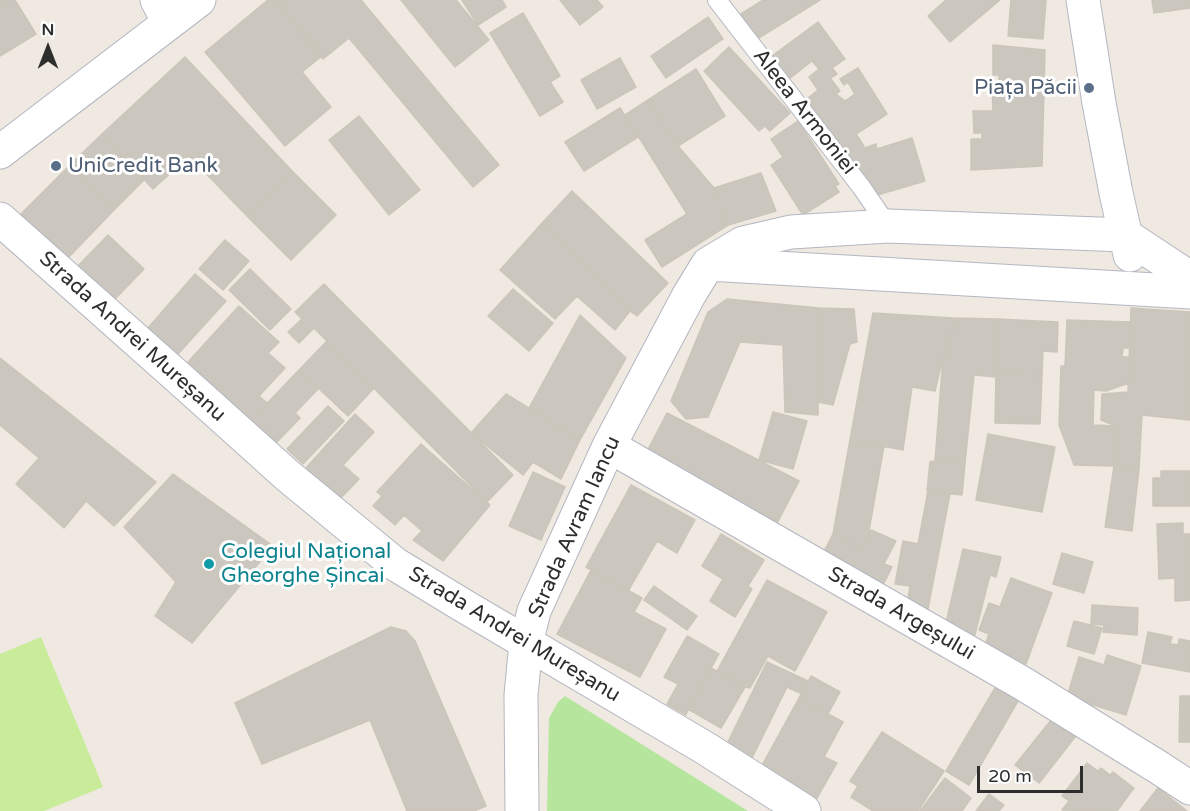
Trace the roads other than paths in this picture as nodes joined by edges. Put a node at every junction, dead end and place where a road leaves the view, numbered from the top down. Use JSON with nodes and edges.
{"nodes":[{"id":1,"x":199,"y":0,"type":"edge"},
{"id":2,"x":717,"y":0,"type":"edge"},
{"id":3,"x":1083,"y":0,"type":"edge"},
{"id":4,"x":163,"y":11,"type":"edge"},
{"id":5,"x":0,"y":152,"type":"edge"},
{"id":6,"x":0,"y":219,"type":"edge"},
{"id":7,"x":888,"y":226,"type":"junction"},
{"id":8,"x":790,"y":232,"type":"junction"},
{"id":9,"x":1125,"y":236,"type":"junction"},
{"id":10,"x":708,"y":264,"type":"junction"},
{"id":11,"x":799,"y":270,"type":"junction"},
{"id":12,"x":1190,"y":278,"type":"edge"},
{"id":13,"x":1118,"y":287,"type":"junction"},
{"id":14,"x":1190,"y":291,"type":"edge"},
{"id":15,"x":609,"y":446,"type":"junction"},
{"id":16,"x":526,"y":643,"type":"junction"},
{"id":17,"x":1190,"y":788,"type":"edge"},
{"id":18,"x":522,"y":811,"type":"edge"},
{"id":19,"x":804,"y":811,"type":"edge"}],
"edges":[{"from":1,"to":4,"type":"street"},
{"from":2,"to":7,"type":"lane","name":"Aleea Armoniei"},
{"from":3,"to":9,"type":"street"},
{"from":4,"to":5,"type":"street"},
{"from":6,"to":16,"type":"street","name":"Strada Andrei Mureșanu"},
{"from":7,"to":8,"type":"street"},
{"from":7,"to":9,"type":"street"},
{"from":8,"to":10,"type":"street"},
{"from":8,"to":11,"type":"street"},
{"from":9,"to":12,"type":"street"},
{"from":9,"to":13,"type":"street"},
{"from":10,"to":11,"type":"street"},
{"from":10,"to":15,"type":"street","name":"Strada Avram Iancu"},
{"from":11,"to":13,"type":"street"},
{"from":13,"to":14,"type":"street"},
{"from":15,"to":16,"type":"street","name":"Strada Avram Iancu"},
{"from":15,"to":17,"type":"street","name":"Strada Argeșului"},
{"from":16,"to":18,"type":"street","name":"Strada Avram Iancu"},
{"from":16,"to":19,"type":"street","name":"Strada Andrei Mureșanu"}]}
